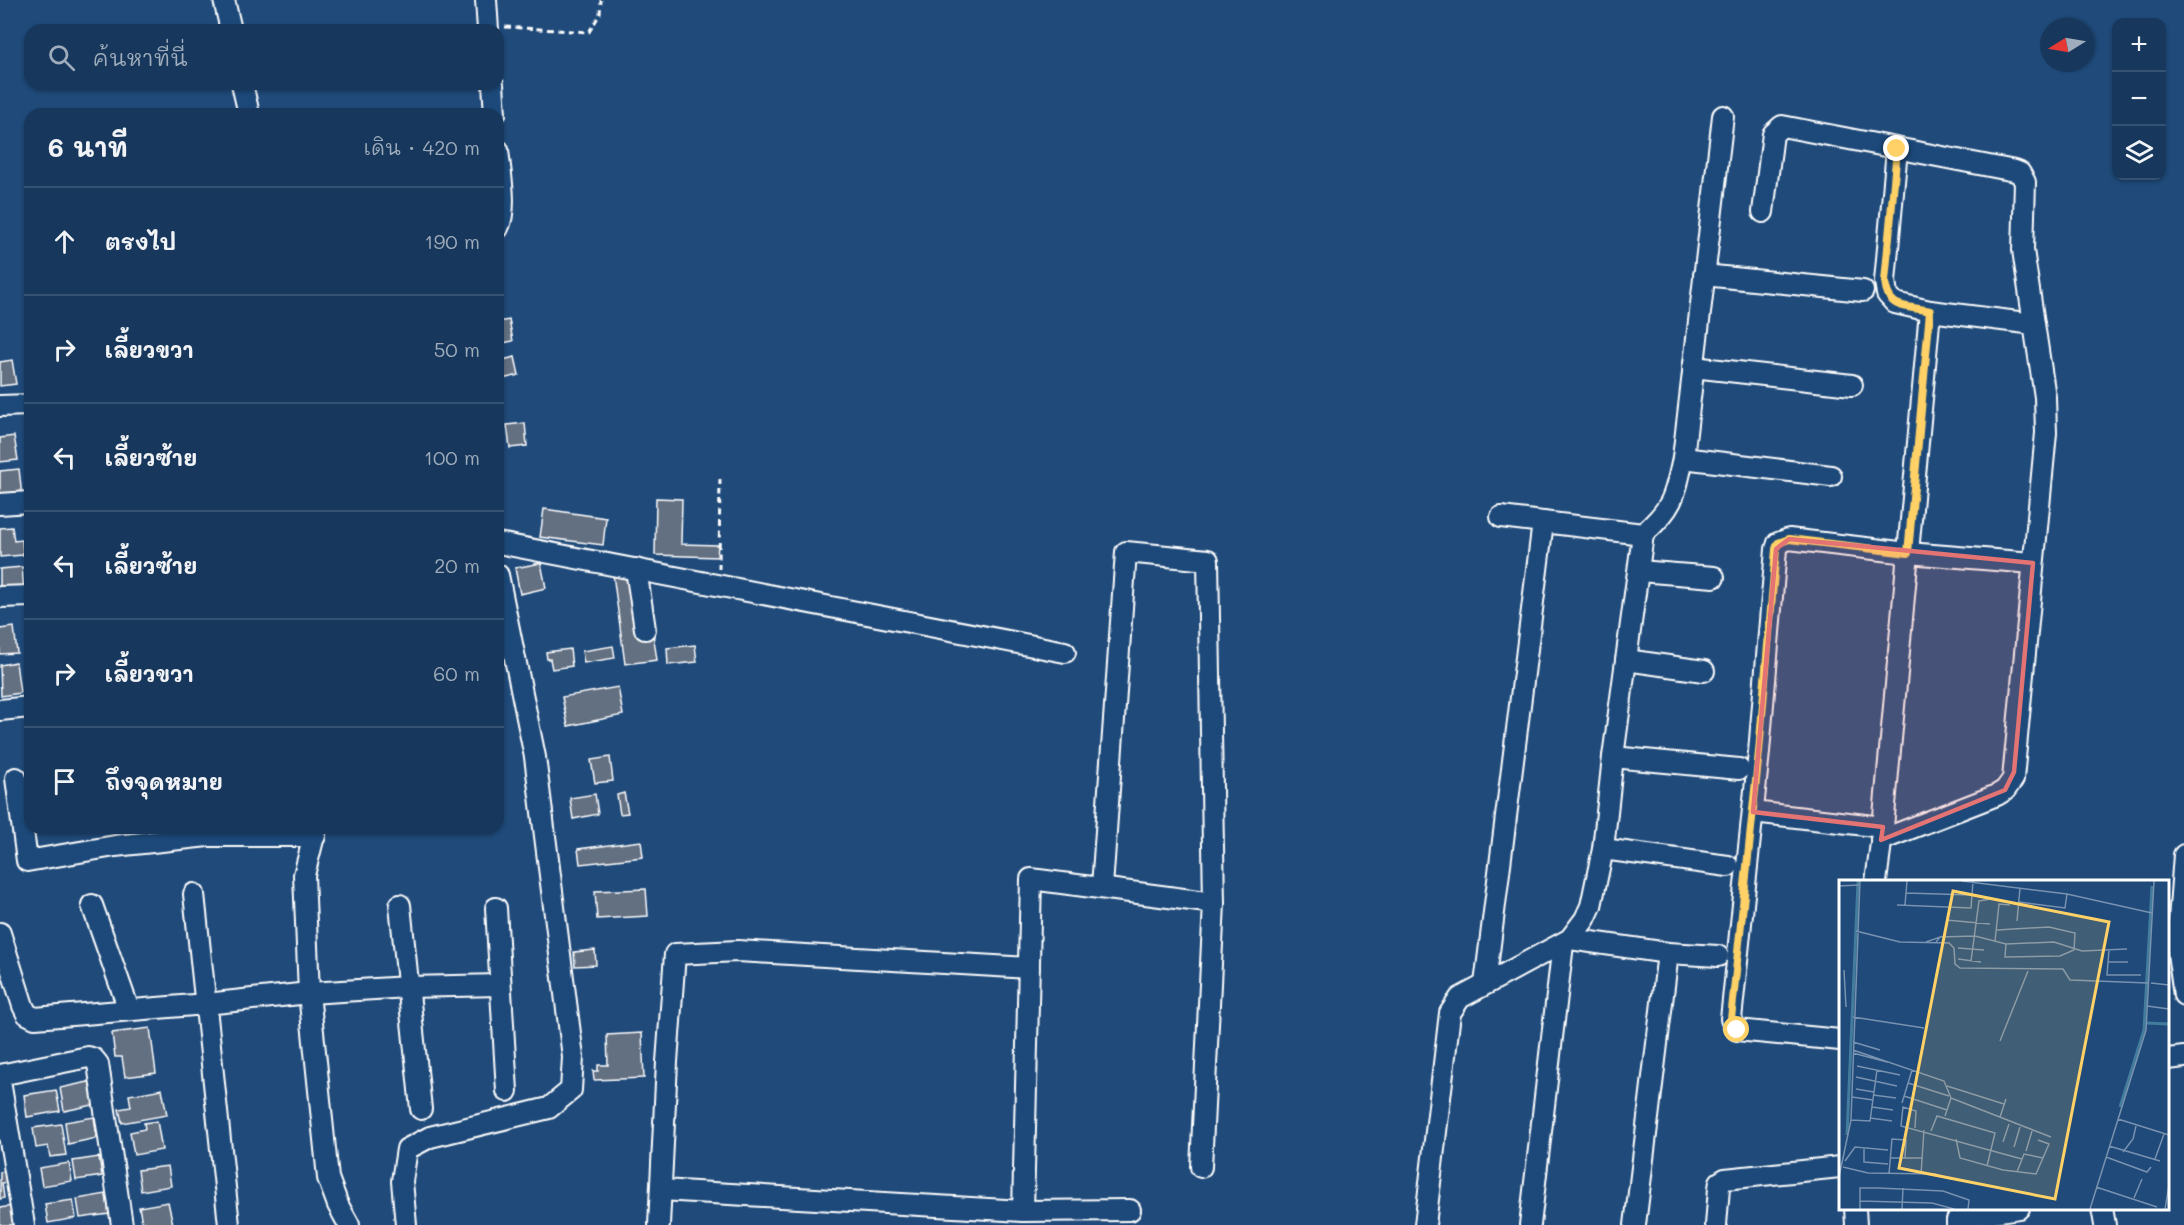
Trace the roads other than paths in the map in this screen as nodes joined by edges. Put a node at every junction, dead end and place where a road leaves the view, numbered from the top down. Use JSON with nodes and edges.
{"nodes":[{"id":1,"x":224,"y":0,"type":"edge"},
{"id":2,"x":486,"y":0,"type":"edge"},
{"id":3,"x":230,"y":24,"type":"edge"},
{"id":4,"x":488,"y":24,"type":"edge"},
{"id":5,"x":243,"y":90,"type":"edge"},
{"id":6,"x":493,"y":90,"type":"edge"},
{"id":7,"x":248,"y":108,"type":"edge"},
{"id":8,"x":495,"y":108,"type":"edge"},
{"id":9,"x":1723,"y":116,"type":"dead end"},
{"id":10,"x":1897,"y":149,"type":"junction"},
{"id":11,"x":1763,"y":212,"type":"dead end"},
{"id":12,"x":1704,"y":275,"type":"junction"},
{"id":13,"x":1863,"y":291,"type":"dead end"},
{"id":14,"x":1930,"y":311,"type":"junction"},
{"id":15,"x":2034,"y":324,"type":"junction"},
{"id":16,"x":1693,"y":367,"type":"junction"},
{"id":17,"x":1852,"y":385,"type":"dead end"},
{"id":18,"x":24,"y":405,"type":"edge"},
{"id":19,"x":0,"y":406,"type":"edge"},
{"id":20,"x":1683,"y":458,"type":"junction"},
{"id":21,"x":1831,"y":476,"type":"dead end"},
{"id":22,"x":24,"y":502,"type":"edge"},
{"id":23,"x":0,"y":504,"type":"edge"},
{"id":24,"x":1501,"y":517,"type":"dead end"},
{"id":25,"x":1543,"y":522,"type":"junction"},
{"id":26,"x":1643,"y":534,"type":"junction"},
{"id":27,"x":504,"y":544,"type":"edge"},
{"id":28,"x":1908,"y":553,"type":"junction"},
{"id":29,"x":2033,"y":563,"type":"junction"},
{"id":30,"x":636,"y":569,"type":"junction"},
{"id":31,"x":1639,"y":571,"type":"junction"},
{"id":32,"x":1714,"y":577,"type":"dead end"},
{"id":33,"x":24,"y":596,"type":"edge"},
{"id":34,"x":0,"y":597,"type":"edge"},
{"id":35,"x":504,"y":605,"type":"edge"},
{"id":36,"x":645,"y":629,"type":"dead end"},
{"id":37,"x":1065,"y":652,"type":"dead end"},
{"id":38,"x":1626,"y":660,"type":"junction"},
{"id":39,"x":1704,"y":671,"type":"dead end"},
{"id":40,"x":24,"y":708,"type":"edge"},
{"id":41,"x":0,"y":710,"type":"edge"},
{"id":42,"x":1613,"y":758,"type":"junction"},
{"id":43,"x":1739,"y":769,"type":"dead end"},
{"id":44,"x":16,"y":778,"type":"dead end"},
{"id":45,"x":1753,"y":812,"type":"junction"},
{"id":46,"x":1882,"y":833,"type":"junction"},
{"id":47,"x":183,"y":834,"type":"edge"},
{"id":48,"x":315,"y":834,"type":"edge"},
{"id":49,"x":121,"y":837,"type":"edge"},
{"id":50,"x":1603,"y":849,"type":"junction"},
{"id":51,"x":2184,"y":855,"type":"edge"},
{"id":52,"x":1728,"y":866,"type":"dead end"},
{"id":53,"x":1876,"y":880,"type":"edge"},
{"id":54,"x":1102,"y":887,"type":"junction"},
{"id":55,"x":194,"y":894,"type":"dead end"},
{"id":56,"x":1214,"y":903,"type":"junction"},
{"id":57,"x":92,"y":905,"type":"dead end"},
{"id":58,"x":400,"y":905,"type":"dead end"},
{"id":59,"x":496,"y":908,"type":"dead end"},
{"id":60,"x":0,"y":933,"type":"edge"},
{"id":61,"x":1567,"y":941,"type":"junction"},
{"id":62,"x":1668,"y":953,"type":"junction"},
{"id":63,"x":1718,"y":956,"type":"dead end"},
{"id":64,"x":1029,"y":968,"type":"junction"},
{"id":65,"x":1485,"y":984,"type":"junction"},
{"id":66,"x":500,"y":985,"type":"junction"},
{"id":67,"x":408,"y":987,"type":"junction"},
{"id":68,"x":309,"y":993,"type":"junction"},
{"id":69,"x":2184,"y":995,"type":"edge"},
{"id":70,"x":206,"y":1004,"type":"junction"},
{"id":71,"x":129,"y":1010,"type":"junction"},
{"id":72,"x":1839,"y":1040,"type":"edge"},
{"id":73,"x":2184,"y":1057,"type":"edge"},
{"id":74,"x":2169,"y":1059,"type":"edge"},
{"id":75,"x":0,"y":1075,"type":"edge"},
{"id":76,"x":0,"y":1081,"type":"edge"},
{"id":77,"x":507,"y":1091,"type":"dead end"},
{"id":78,"x":421,"y":1109,"type":"dead end"},
{"id":79,"x":1201,"y":1167,"type":"dead end"},
{"id":80,"x":1839,"y":1167,"type":"edge"},
{"id":81,"x":661,"y":1190,"type":"junction"},
{"id":82,"x":1130,"y":1210,"type":"dead end"},
{"id":83,"x":1855,"y":1210,"type":"edge"},
{"id":84,"x":2011,"y":1210,"type":"edge"},
{"id":85,"x":2102,"y":1210,"type":"edge"},
{"id":86,"x":1023,"y":1211,"type":"junction"},
{"id":87,"x":348,"y":1223,"type":"edge"},
{"id":88,"x":24,"y":1225,"type":"edge"},
{"id":89,"x":122,"y":1225,"type":"edge"},
{"id":90,"x":228,"y":1225,"type":"edge"},
{"id":91,"x":406,"y":1225,"type":"edge"},
{"id":92,"x":659,"y":1225,"type":"edge"},
{"id":93,"x":1425,"y":1225,"type":"edge"},
{"id":94,"x":1530,"y":1225,"type":"edge"},
{"id":95,"x":1635,"y":1225,"type":"edge"},
{"id":96,"x":1716,"y":1225,"type":"edge"},
{"id":97,"x":1856,"y":1225,"type":"edge"},
{"id":98,"x":1957,"y":1225,"type":"edge"},
{"id":99,"x":2105,"y":1225,"type":"edge"}],
"edges":[{"from":1,"to":3,"type":"street"},
{"from":2,"to":4,"type":"street"},
{"from":5,"to":7,"type":"street"},
{"from":6,"to":8,"type":"street"},
{"from":9,"to":12,"type":"street"},
{"from":10,"to":11,"type":"street"},
{"from":10,"to":14,"type":"street"},
{"from":10,"to":15,"type":"street"},
{"from":12,"to":13,"type":"street"},
{"from":12,"to":16,"type":"street"},
{"from":14,"to":15,"type":"street"},
{"from":14,"to":28,"type":"street"},
{"from":15,"to":29,"type":"street"},
{"from":16,"to":17,"type":"street"},
{"from":16,"to":20,"type":"street"},
{"from":18,"to":19,"type":"street"},
{"from":20,"to":21,"type":"street"},
{"from":20,"to":26,"type":"street"},
{"from":22,"to":23,"type":"street"},
{"from":24,"to":25,"type":"street"},
{"from":25,"to":26,"type":"street"},
{"from":25,"to":65,"type":"street"},
{"from":26,"to":31,"type":"street"},
{"from":27,"to":30,"type":"street"},
{"from":28,"to":29,"type":"street"},
{"from":28,"to":45,"type":"street"},
{"from":28,"to":46,"type":"street"},
{"from":29,"to":46,"type":"street"},
{"from":30,"to":36,"type":"street"},
{"from":30,"to":37,"type":"street"},
{"from":31,"to":32,"type":"street"},
{"from":31,"to":38,"type":"street"},
{"from":33,"to":34,"type":"street"},
{"from":35,"to":91,"type":"street"},
{"from":38,"to":39,"type":"street"},
{"from":38,"to":42,"type":"street"},
{"from":40,"to":41,"type":"street"},
{"from":42,"to":43,"type":"street"},
{"from":42,"to":50,"type":"street"},
{"from":44,"to":49,"type":"street"},
{"from":45,"to":46,"type":"street"},
{"from":45,"to":72,"type":"street"},
{"from":46,"to":53,"type":"street"},
{"from":47,"to":49,"type":"street"},
{"from":48,"to":68,"type":"street"},
{"from":50,"to":52,"type":"street"},
{"from":50,"to":61,"type":"street"},
{"from":51,"to":69,"type":"street"},
{"from":54,"to":56,"type":"street"},
{"from":54,"to":56,"type":"street"},
{"from":54,"to":64,"type":"street"},
{"from":55,"to":70,"type":"street"},
{"from":56,"to":79,"type":"street"},
{"from":57,"to":71,"type":"street"},
{"from":58,"to":67,"type":"street"},
{"from":59,"to":66,"type":"street"},
{"from":60,"to":71,"type":"street"},
{"from":61,"to":62,"type":"street"},
{"from":61,"to":65,"type":"street"},
{"from":61,"to":94,"type":"street"},
{"from":62,"to":63,"type":"street"},
{"from":62,"to":95,"type":"street"},
{"from":64,"to":81,"type":"street"},
{"from":64,"to":86,"type":"street"},
{"from":65,"to":93,"type":"street"},
{"from":66,"to":67,"type":"street"},
{"from":66,"to":77,"type":"street"},
{"from":67,"to":68,"type":"street"},
{"from":67,"to":78,"type":"street"},
{"from":68,"to":70,"type":"street"},
{"from":68,"to":87,"type":"street"},
{"from":70,"to":71,"type":"street"},
{"from":70,"to":90,"type":"street"},
{"from":73,"to":74,"type":"street"},
{"from":75,"to":89,"type":"street"},
{"from":76,"to":88,"type":"street"},
{"from":80,"to":96,"type":"street"},
{"from":81,"to":86,"type":"street"},
{"from":81,"to":92,"type":"street"},
{"from":82,"to":86,"type":"street"},
{"from":83,"to":97,"type":"street"},
{"from":84,"to":98,"type":"street"},
{"from":85,"to":99,"type":"street"}]}
